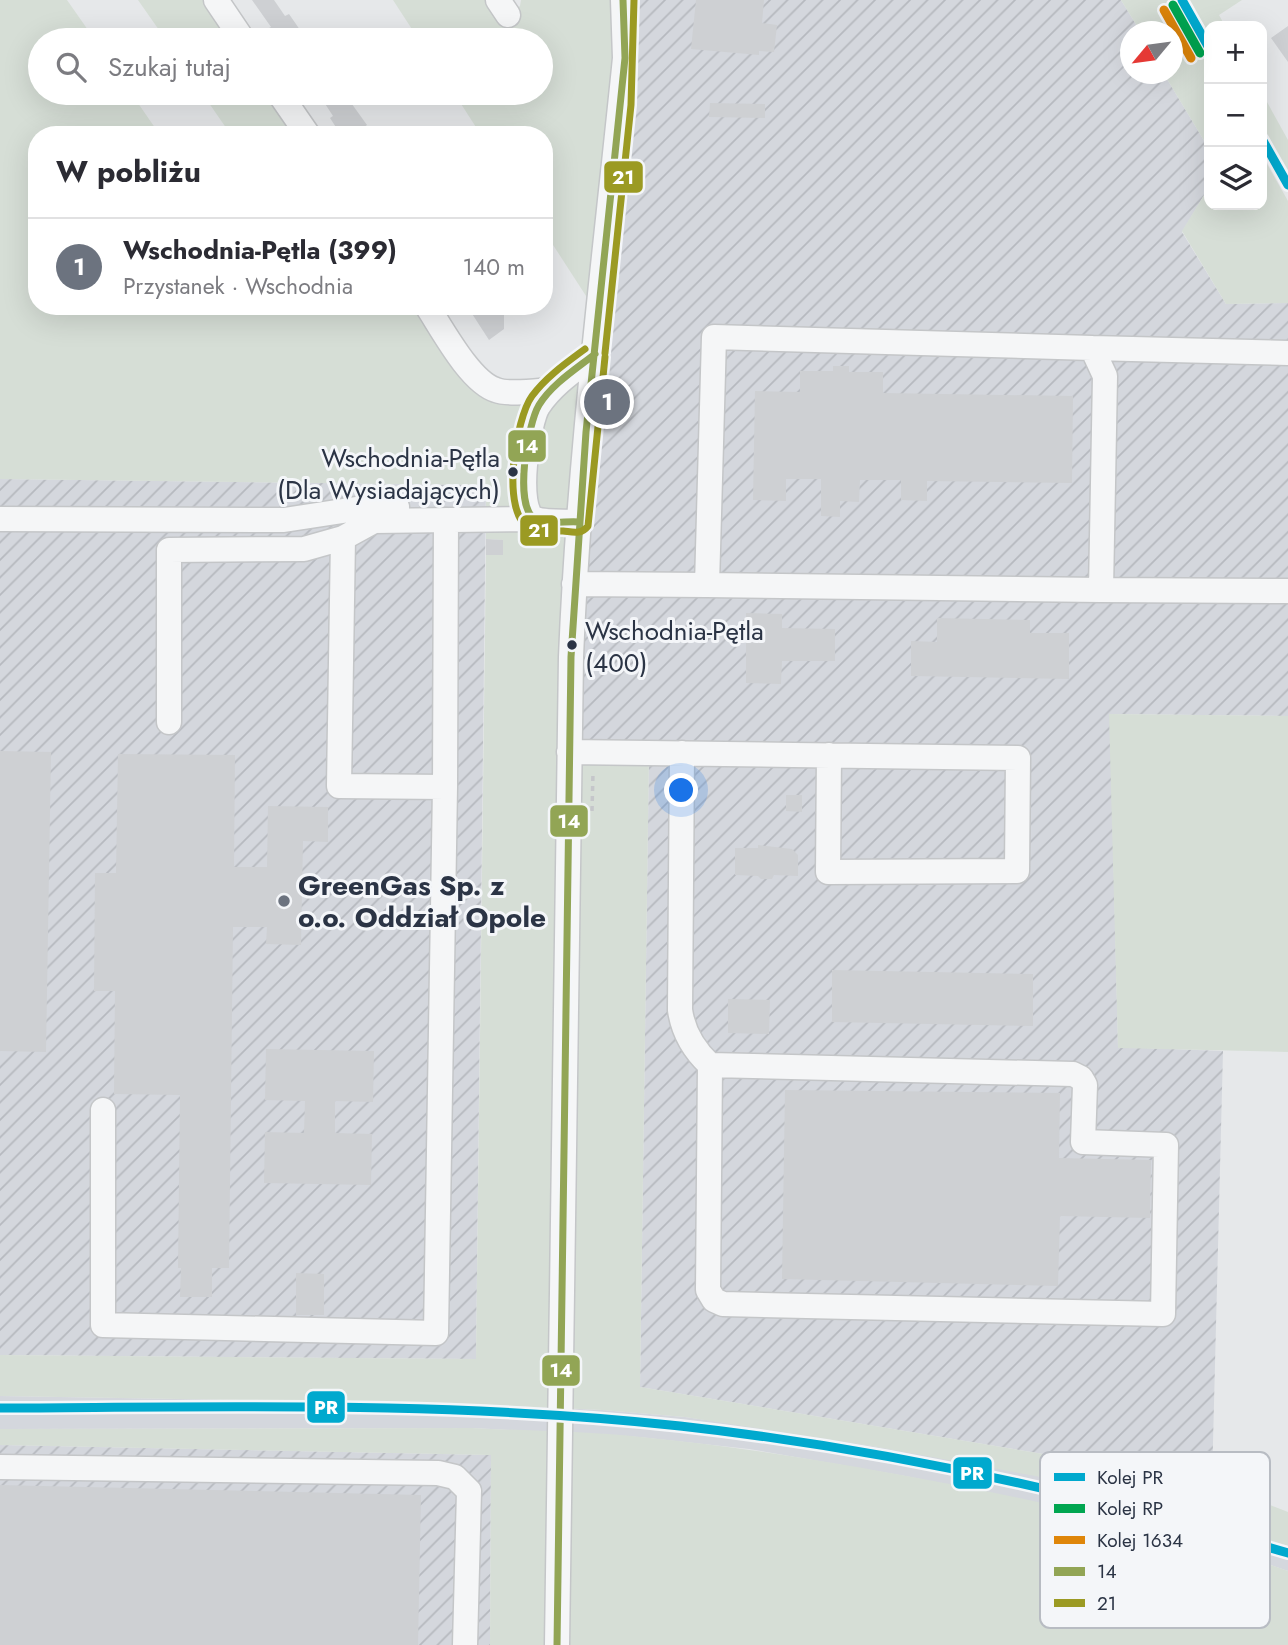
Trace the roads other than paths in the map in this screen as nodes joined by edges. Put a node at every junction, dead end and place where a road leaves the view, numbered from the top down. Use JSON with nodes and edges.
{"nodes":[{"id":1,"x":216,"y":0,"type":"edge"},
{"id":2,"x":623,"y":0,"type":"edge"},
{"id":3,"x":235,"y":28,"type":"edge"},
{"id":4,"x":287,"y":105,"type":"edge"},
{"id":5,"x":302,"y":126,"type":"edge"},
{"id":6,"x":433,"y":315,"type":"edge"},
{"id":7,"x":1093,"y":348,"type":"junction"},
{"id":8,"x":1288,"y":352,"type":"edge"},
{"id":9,"x":595,"y":354,"type":"junction"},
{"id":10,"x":551,"y":390,"type":"junction"},
{"id":11,"x":487,"y":518,"type":"junction"},
{"id":12,"x":535,"y":519,"type":"junction"},
{"id":13,"x":0,"y":520,"type":"edge"},
{"id":14,"x":446,"y":520,"type":"junction"},
{"id":15,"x":578,"y":522,"type":"junction"},
{"id":16,"x":342,"y":538,"type":"junction"},
{"id":17,"x":574,"y":584,"type":"junction"},
{"id":18,"x":707,"y":585,"type":"junction"},
{"id":19,"x":1101,"y":590,"type":"junction"},
{"id":20,"x":1288,"y":592,"type":"edge"},
{"id":21,"x":169,"y":722,"type":"dead end"},
{"id":22,"x":569,"y":752,"type":"junction"},
{"id":23,"x":682,"y":753,"type":"junction"},
{"id":24,"x":829,"y":755,"type":"junction"},
{"id":25,"x":445,"y":787,"type":"junction"},
{"id":26,"x":710,"y":1066,"type":"junction"},
{"id":27,"x":103,"y":1110,"type":"dead end"},
{"id":28,"x":0,"y":1467,"type":"edge"},
{"id":29,"x":465,"y":1645,"type":"edge"},
{"id":30,"x":557,"y":1645,"type":"edge"}],
"edges":[{"from":1,"to":3,"type":"street"},
{"from":2,"to":9,"type":"street"},
{"from":4,"to":5,"type":"street"},
{"from":6,"to":10,"type":"street"},
{"from":7,"to":8,"type":"street"},
{"from":7,"to":18,"type":"street"},
{"from":7,"to":19,"type":"street"},
{"from":9,"to":10,"type":"street"},
{"from":9,"to":15,"type":"street"},
{"from":10,"to":12,"type":"street"},
{"from":11,"to":12,"type":"street"},
{"from":11,"to":13,"type":"street"},
{"from":11,"to":14,"type":"street"},
{"from":12,"to":15,"type":"street"},
{"from":14,"to":16,"type":"street"},
{"from":14,"to":25,"type":"street"},
{"from":15,"to":17,"type":"street"},
{"from":16,"to":21,"type":"street"},
{"from":16,"to":25,"type":"street"},
{"from":17,"to":18,"type":"street"},
{"from":17,"to":22,"type":"street"},
{"from":18,"to":19,"type":"street"},
{"from":19,"to":20,"type":"street"},
{"from":22,"to":23,"type":"street"},
{"from":22,"to":30,"type":"street"},
{"from":23,"to":24,"type":"street"},
{"from":23,"to":26,"type":"street"},
{"from":24,"to":24,"type":"street"},
{"from":25,"to":27,"type":"street"},
{"from":26,"to":26,"type":"street"},
{"from":28,"to":29,"type":"street"}]}
